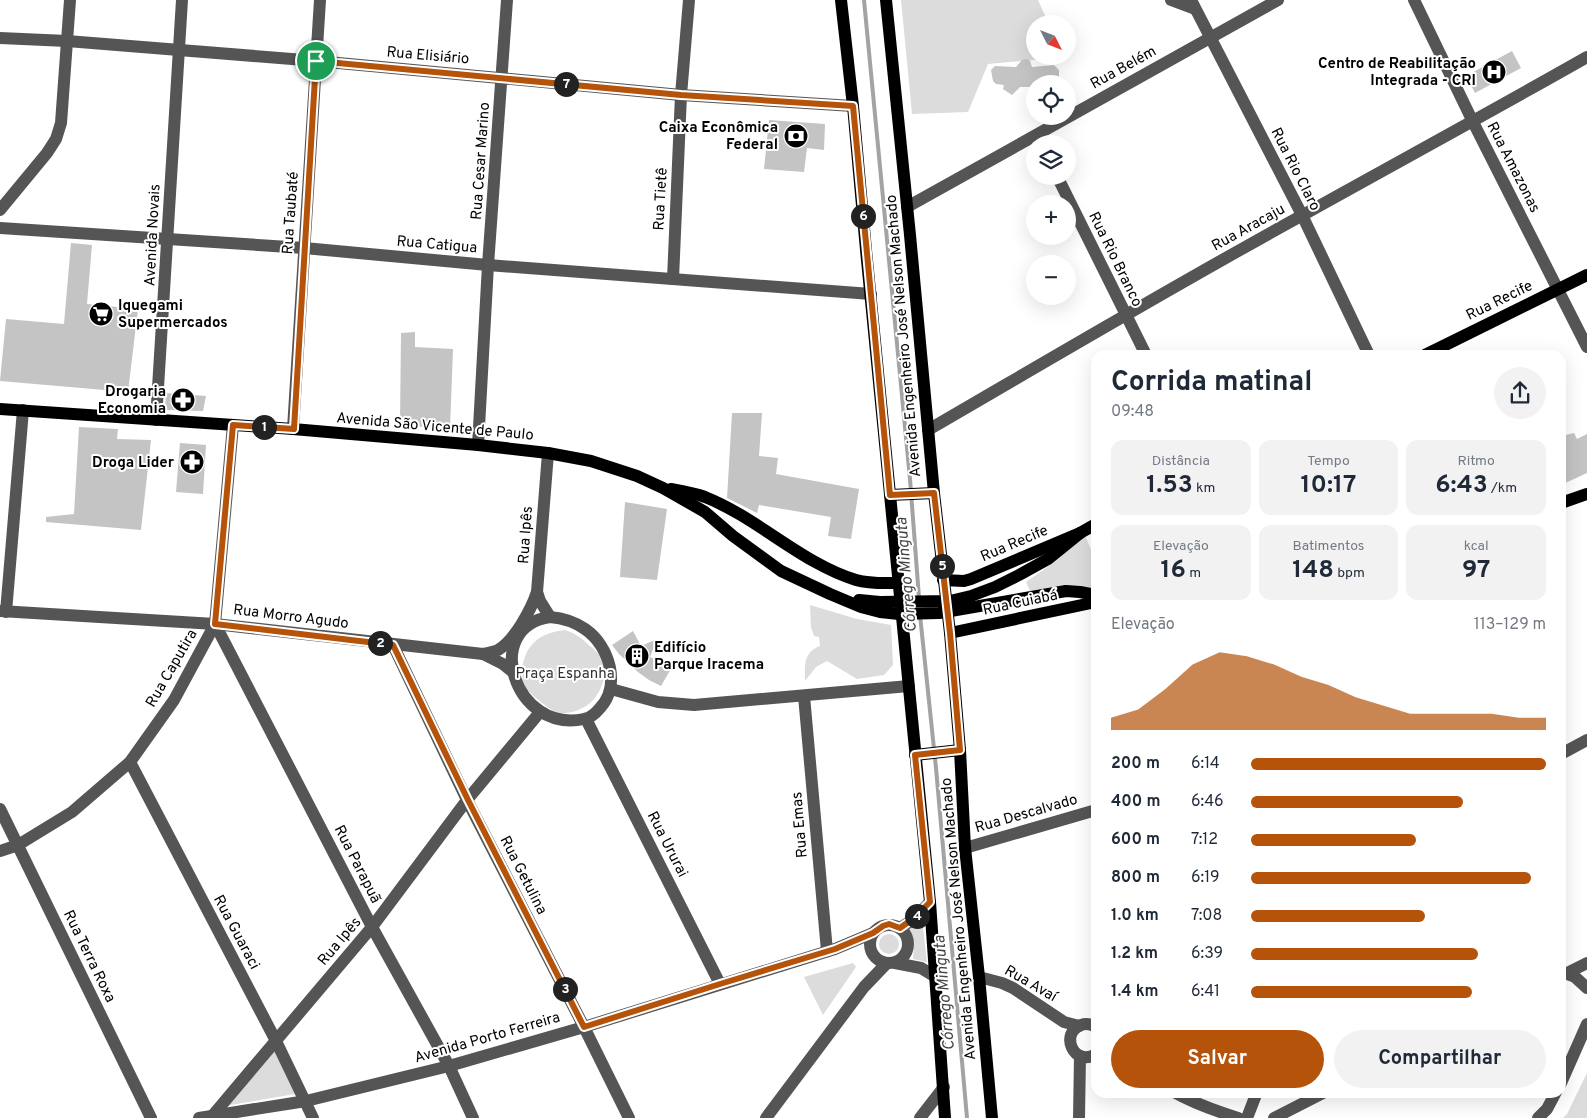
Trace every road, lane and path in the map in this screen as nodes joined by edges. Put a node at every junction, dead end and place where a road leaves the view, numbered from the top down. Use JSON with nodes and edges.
{"nodes":[{"id":1,"x":70,"y":0,"type":"edge"},
{"id":2,"x":182,"y":0,"type":"edge"},
{"id":3,"x":320,"y":0,"type":"edge"},
{"id":4,"x":507,"y":0,"type":"edge"},
{"id":5,"x":689,"y":0,"type":"edge"},
{"id":6,"x":841,"y":0,"type":"edge"},
{"id":7,"x":886,"y":0,"type":"edge"},
{"id":8,"x":1171,"y":0,"type":"edge"},
{"id":9,"x":1278,"y":0,"type":"edge"},
{"id":10,"x":1414,"y":0,"type":"edge"},
{"id":11,"x":1193,"y":4,"type":"edge"},
{"id":12,"x":1210,"y":37,"type":"junction"},
{"id":13,"x":0,"y":38,"type":"edge"},
{"id":14,"x":68,"y":41,"type":"junction"},
{"id":15,"x":179,"y":51,"type":"junction"},
{"id":16,"x":1587,"y":57,"type":"edge"},
{"id":17,"x":316,"y":61,"type":"junction"},
{"id":18,"x":502,"y":78,"type":"junction"},
{"id":19,"x":681,"y":95,"type":"junction"},
{"id":20,"x":853,"y":106,"type":"junction"},
{"id":21,"x":1473,"y":122,"type":"junction"},
{"id":22,"x":1045,"y":135,"type":"edge"},
{"id":23,"x":1026,"y":145,"type":"edge"},
{"id":24,"x":1061,"y":185,"type":"edge"},
{"id":25,"x":907,"y":207,"type":"junction"},
{"id":26,"x":0,"y":210,"type":"edge"},
{"id":27,"x":1302,"y":215,"type":"junction"},
{"id":28,"x":0,"y":228,"type":"edge"},
{"id":29,"x":168,"y":238,"type":"junction"},
{"id":30,"x":304,"y":248,"type":"junction"},
{"id":31,"x":488,"y":265,"type":"junction"},
{"id":32,"x":1587,"y":275,"type":"edge"},
{"id":33,"x":673,"y":279,"type":"junction"},
{"id":34,"x":1558,"y":290,"type":"junction"},
{"id":35,"x":871,"y":294,"type":"junction"},
{"id":36,"x":1125,"y":315,"type":"junction"},
{"id":37,"x":1587,"y":347,"type":"edge"},
{"id":38,"x":1143,"y":350,"type":"edge"},
{"id":39,"x":1367,"y":350,"type":"edge"},
{"id":40,"x":1435,"y":350,"type":"edge"},
{"id":41,"x":0,"y":408,"type":"edge"},
{"id":42,"x":23,"y":410,"type":"junction"},
{"id":43,"x":156,"y":420,"type":"junction"},
{"id":44,"x":233,"y":425,"type":"junction"},
{"id":45,"x":294,"y":429,"type":"junction"},
{"id":46,"x":928,"y":430,"type":"junction"},
{"id":47,"x":478,"y":445,"type":"junction"},
{"id":48,"x":548,"y":453,"type":"junction"},
{"id":49,"x":663,"y":488,"type":"junction"},
{"id":50,"x":934,"y":493,"type":"junction"},
{"id":51,"x":1587,"y":494,"type":"edge"},
{"id":52,"x":896,"y":495,"type":"junction"},
{"id":53,"x":1566,"y":501,"type":"edge"},
{"id":54,"x":1091,"y":527,"type":"edge"},
{"id":55,"x":1080,"y":533,"type":"junction"},
{"id":56,"x":943,"y":580,"type":"junction"},
{"id":57,"x":898,"y":583,"type":"junction"},
{"id":58,"x":537,"y":592,"type":"junction"},
{"id":59,"x":830,"y":594,"type":"junction"},
{"id":60,"x":1091,"y":595,"type":"edge"},
{"id":61,"x":1091,"y":603,"type":"edge"},
{"id":62,"x":3,"y":611,"type":"edge"},
{"id":63,"x":550,"y":617,"type":"junction"},
{"id":64,"x":215,"y":624,"type":"junction"},
{"id":65,"x":950,"y":633,"type":"junction"},
{"id":66,"x":393,"y":645,"type":"junction"},
{"id":67,"x":482,"y":654,"type":"junction"},
{"id":68,"x":513,"y":672,"type":"junction"},
{"id":69,"x":909,"y":686,"type":"junction"},
{"id":70,"x":611,"y":689,"type":"junction"},
{"id":71,"x":804,"y":696,"type":"junction"},
{"id":72,"x":540,"y":712,"type":"junction"},
{"id":73,"x":586,"y":719,"type":"junction"},
{"id":74,"x":1587,"y":740,"type":"edge"},
{"id":75,"x":960,"y":750,"type":"junction"},
{"id":76,"x":1566,"y":750,"type":"edge"},
{"id":77,"x":920,"y":754,"type":"junction"},
{"id":78,"x":130,"y":762,"type":"junction"},
{"id":79,"x":468,"y":800,"type":"junction"},
{"id":80,"x":0,"y":808,"type":"edge"},
{"id":81,"x":1091,"y":811,"type":"edge"},
{"id":82,"x":18,"y":845,"type":"junction"},
{"id":83,"x":965,"y":848,"type":"junction"},
{"id":84,"x":0,"y":852,"type":"edge"},
{"id":85,"x":930,"y":902,"type":"junction"},
{"id":86,"x":372,"y":927,"type":"junction"},
{"id":87,"x":900,"y":928,"type":"junction"},
{"id":88,"x":873,"y":933,"type":"junction"},
{"id":89,"x":831,"y":950,"type":"junction"},
{"id":90,"x":882,"y":959,"type":"junction"},
{"id":91,"x":1587,"y":963,"type":"edge"},
{"id":92,"x":1566,"y":974,"type":"edge"},
{"id":93,"x":1566,"y":975,"type":"edge"},
{"id":94,"x":979,"y":976,"type":"junction"},
{"id":95,"x":936,"y":977,"type":"junction"},
{"id":96,"x":720,"y":984,"type":"junction"},
{"id":97,"x":1587,"y":988,"type":"edge"},
{"id":98,"x":1064,"y":1022,"type":"junction"},
{"id":99,"x":1091,"y":1024,"type":"edge"},
{"id":100,"x":1587,"y":1024,"type":"edge"},
{"id":101,"x":1079,"y":1026,"type":"junction"},
{"id":102,"x":584,"y":1027,"type":"junction"},
{"id":103,"x":1070,"y":1037,"type":"junction"},
{"id":104,"x":276,"y":1041,"type":"junction"},
{"id":105,"x":1080,"y":1056,"type":"junction"},
{"id":106,"x":1091,"y":1056,"type":"edge"},
{"id":107,"x":449,"y":1066,"type":"junction"},
{"id":108,"x":1566,"y":1072,"type":"edge"},
{"id":109,"x":944,"y":1087,"type":"junction"},
{"id":110,"x":1184,"y":1098,"type":"edge"},
{"id":111,"x":1255,"y":1098,"type":"edge"},
{"id":112,"x":1313,"y":1098,"type":"edge"},
{"id":113,"x":1553,"y":1098,"type":"edge"},
{"id":114,"x":306,"y":1101,"type":"junction"},
{"id":115,"x":213,"y":1115,"type":"junction"},
{"id":116,"x":151,"y":1118,"type":"edge"},
{"id":117,"x":199,"y":1118,"type":"edge"},
{"id":118,"x":313,"y":1118,"type":"edge"},
{"id":119,"x":474,"y":1118,"type":"edge"},
{"id":120,"x":629,"y":1118,"type":"edge"},
{"id":121,"x":766,"y":1118,"type":"edge"},
{"id":122,"x":920,"y":1118,"type":"edge"},
{"id":123,"x":945,"y":1118,"type":"edge"},
{"id":124,"x":992,"y":1118,"type":"edge"},
{"id":125,"x":1079,"y":1118,"type":"edge"},
{"id":126,"x":1238,"y":1118,"type":"edge"},
{"id":127,"x":1247,"y":1118,"type":"edge"},
{"id":128,"x":1274,"y":1118,"type":"edge"},
{"id":129,"x":1538,"y":1118,"type":"edge"}],
"edges":[{"from":1,"to":14,"type":"street"},
{"from":2,"to":15,"type":"street","name":"Avenida Novais"},
{"from":3,"to":17,"type":"street","name":"Rua Taubaté"},
{"from":4,"to":18,"type":"street","name":"Rua Cesar Marino"},
{"from":5,"to":19,"type":"street","name":"Rua Tietê"},
{"from":6,"to":20,"type":"main road","name":"Avenida Engenheiro José Nelson Machado"},
{"from":7,"to":25,"type":"main road","name":"Avenida Engenheiro José Nelson Machado"},
{"from":8,"to":11,"type":"street"},
{"from":9,"to":12,"type":"street","name":"Rua Belém"},
{"from":10,"to":21,"type":"street","name":"Rua Amazonas"},
{"from":11,"to":12,"type":"street","name":"Rua Rio Claro"},
{"from":12,"to":22,"type":"street","name":"Rua Belém"},
{"from":12,"to":27,"type":"street","name":"Rua Rio Claro"},
{"from":13,"to":14,"type":"street","name":"Rua Elisiário"},
{"from":14,"to":15,"type":"street","name":"Rua Elisiário"},
{"from":14,"to":26,"type":"street"},
{"from":15,"to":17,"type":"street","name":"Rua Elisiário"},
{"from":15,"to":29,"type":"street","name":"Avenida Novais"},
{"from":16,"to":21,"type":"street","name":"Rua Aracaju"},
{"from":17,"to":18,"type":"street","name":"Rua Elisiário"},
{"from":17,"to":30,"type":"street","name":"Rua Taubaté"},
{"from":18,"to":19,"type":"street","name":"Rua Elisiário"},
{"from":18,"to":31,"type":"street","name":"Rua Cesar Marino"},
{"from":19,"to":20,"type":"street","name":"Rua Elisiário"},
{"from":19,"to":33,"type":"street","name":"Rua Tietê"},
{"from":20,"to":35,"type":"main road","name":"Avenida Engenheiro José Nelson Machado"},
{"from":21,"to":27,"type":"street","name":"Rua Aracaju"},
{"from":21,"to":34,"type":"street","name":"Rua Amazonas"},
{"from":23,"to":25,"type":"street","name":"Rua Belém"},
{"from":24,"to":36,"type":"street","name":"Rua Rio Branco"},
{"from":25,"to":46,"type":"main road","name":"Avenida Engenheiro José Nelson Machado"},
{"from":27,"to":36,"type":"street","name":"Rua Aracaju"},
{"from":27,"to":39,"type":"street","name":"Rua Rio Claro"},
{"from":28,"to":29,"type":"street","name":"Rua Catigua"},
{"from":29,"to":30,"type":"street","name":"Rua Catigua"},
{"from":29,"to":43,"type":"street","name":"Avenida Novais"},
{"from":30,"to":31,"type":"street","name":"Rua Catigua"},
{"from":30,"to":45,"type":"street","name":"Rua Taubaté"},
{"from":31,"to":33,"type":"street","name":"Rua Catigua"},
{"from":31,"to":47,"type":"street","name":"Rua Cesar Marino"},
{"from":32,"to":34,"type":"main road","name":"Rua Recife"},
{"from":33,"to":35,"type":"street","name":"Rua Catigua"},
{"from":34,"to":37,"type":"street","name":"Rua Amazonas"},
{"from":34,"to":40,"type":"main road","name":"Rua Recife"},
{"from":35,"to":52,"type":"main road","name":"Avenida Engenheiro José Nelson Machado"},
{"from":36,"to":38,"type":"street","name":"Rua Rio Branco"},
{"from":36,"to":46,"type":"street","name":"Rua Aracaju"},
{"from":41,"to":42,"type":"main road","name":"Avenida São Vicente de Paulo"},
{"from":42,"to":43,"type":"main road","name":"Avenida São Vicente de Paulo"},
{"from":42,"to":62,"type":"street"},
{"from":43,"to":44,"type":"main road","name":"Avenida São Vicente de Paulo"},
{"from":44,"to":45,"type":"main road","name":"Avenida São Vicente de Paulo"},
{"from":44,"to":64,"type":"street","name":"Rua Caputira"},
{"from":45,"to":47,"type":"main road","name":"Avenida São Vicente de Paulo"},
{"from":46,"to":50,"type":"main road","name":"Avenida Engenheiro José Nelson Machado"},
{"from":47,"to":48,"type":"main road","name":"Avenida São Vicente de Paulo"},
{"from":48,"to":49,"type":"main road","name":"Avenida São Vicente de Paulo"},
{"from":48,"to":58,"type":"street","name":"Rua Ipês"},
{"from":49,"to":57,"type":"main road"},
{"from":49,"to":59,"type":"main road","name":"Avenida São Vicente de Paulo"},
{"from":50,"to":52,"type":"main road"},
{"from":50,"to":56,"type":"main road","name":"Avenida Engenheiro José Nelson Machado"},
{"from":51,"to":53,"type":"main road"},
{"from":52,"to":57,"type":"main road","name":"Avenida Engenheiro José Nelson Machado"},
{"from":54,"to":55,"type":"main road","name":"Rua Recife"},
{"from":55,"to":56,"type":"main road","name":"Rua Recife"},
{"from":55,"to":59,"type":"main road","name":"Avenida São Vicente de Paulo"},
{"from":56,"to":65,"type":"main road","name":"Avenida Engenheiro José Nelson Machado"},
{"from":57,"to":69,"type":"main road","name":"Avenida Engenheiro José Nelson Machado"},
{"from":58,"to":63,"type":"street"},
{"from":58,"to":67,"type":"street"},
{"from":59,"to":60,"type":"main road","name":"Avenida São Vicente de Paulo"},
{"from":61,"to":65,"type":"main road","name":"Rua Cuiabá"},
{"from":62,"to":64,"type":"street","name":"Rua Morro Agudo"},
{"from":63,"to":68,"type":"street"},
{"from":63,"to":70,"type":"street"},
{"from":64,"to":66,"type":"street","name":"Rua Morro Agudo"},
{"from":64,"to":78,"type":"street","name":"Rua Caputira"},
{"from":64,"to":86,"type":"street","name":"Rua Parapuã"},
{"from":65,"to":75,"type":"main road","name":"Avenida Engenheiro José Nelson Machado"},
{"from":66,"to":67,"type":"street","name":"Rua Morro Agudo"},
{"from":66,"to":79,"type":"street","name":"Rua Getulina"},
{"from":67,"to":68,"type":"street","name":"Rua Morro Agudo"},
{"from":68,"to":72,"type":"street"},
{"from":69,"to":71,"type":"street"},
{"from":69,"to":77,"type":"main road","name":"Avenida Engenheiro José Nelson Machado"},
{"from":70,"to":71,"type":"street"},
{"from":70,"to":73,"type":"street"},
{"from":71,"to":89,"type":"street","name":"Rua Emas"},
{"from":72,"to":73,"type":"street"},
{"from":72,"to":79,"type":"street","name":"Rua Ipês"},
{"from":73,"to":96,"type":"street","name":"Rua Ururai"},
{"from":74,"to":76,"type":"street"},
{"from":75,"to":77,"type":"main road"},
{"from":75,"to":83,"type":"main road","name":"Avenida Engenheiro José Nelson Machado"},
{"from":77,"to":85,"type":"main road","name":"Avenida Engenheiro José Nelson Machado"},
{"from":78,"to":82,"type":"street","name":"Rua Caputira"},
{"from":78,"to":104,"type":"street","name":"Rua Guaraci"},
{"from":79,"to":86,"type":"street","name":"Rua Ipês"},
{"from":79,"to":102,"type":"street","name":"Rua Getulina"},
{"from":80,"to":82,"type":"street","name":"Rua Terra Roxa"},
{"from":81,"to":83,"type":"street","name":"Rua Descalvado"},
{"from":82,"to":84,"type":"street","name":"Rua Caputira"},
{"from":82,"to":116,"type":"street","name":"Rua Terra Roxa"},
{"from":83,"to":94,"type":"main road","name":"Avenida Engenheiro José Nelson Machado"},
{"from":85,"to":87,"type":"street"},
{"from":85,"to":95,"type":"main road","name":"Avenida Engenheiro José Nelson Machado"},
{"from":86,"to":104,"type":"street","name":"Rua Ipês"},
{"from":86,"to":107,"type":"street","name":"Rua Parapuã"},
{"from":87,"to":88,"type":"street"},
{"from":87,"to":90,"type":"street"},
{"from":88,"to":89,"type":"street","name":"Avenida Porto Ferreira"},
{"from":88,"to":90,"type":"street"},
{"from":89,"to":90,"type":"street","name":"Avenida Porto Ferreira"},
{"from":89,"to":96,"type":"street","name":"Avenida Porto Ferreira"},
{"from":90,"to":95,"type":"street","name":"Avenida Porto Ferreira"},
{"from":90,"to":121,"type":"street"},
{"from":91,"to":92,"type":"street"},
{"from":93,"to":97,"type":"street"},
{"from":94,"to":98,"type":"street","name":"Rua Avaí"},
{"from":94,"to":124,"type":"main road","name":"Avenida Engenheiro José Nelson Machado"},
{"from":95,"to":109,"type":"main road","name":"Avenida Engenheiro José Nelson Machado"},
{"from":96,"to":102,"type":"street","name":"Avenida Porto Ferreira"},
{"from":98,"to":101,"type":"street","name":"Rua Avaí"},
{"from":98,"to":103,"type":"street","name":"Rua Avaí"},
{"from":99,"to":101,"type":"street","name":"Rua Avaí"},
{"from":100,"to":108,"type":"street"},
{"from":101,"to":103,"type":"street"},
{"from":102,"to":107,"type":"street","name":"Avenida Porto Ferreira"},
{"from":102,"to":120,"type":"street","name":"Rua Getulina"},
{"from":103,"to":105,"type":"street","name":"Rua Avaí"},
{"from":104,"to":114,"type":"street","name":"Rua Guaraci"},
{"from":104,"to":115,"type":"street","name":"Rua Ipês"},
{"from":105,"to":106,"type":"street"},
{"from":105,"to":125,"type":"street"},
{"from":107,"to":114,"type":"street","name":"Avenida Porto Ferreira"},
{"from":107,"to":119,"type":"street","name":"Rua Parapuã"},
{"from":109,"to":122,"type":"street"},
{"from":109,"to":123,"type":"main road","name":"Avenida Engenheiro José Nelson Machado"},
{"from":110,"to":126,"type":"street"},
{"from":111,"to":127,"type":"street"},
{"from":112,"to":128,"type":"street"},
{"from":113,"to":129,"type":"street"},
{"from":114,"to":115,"type":"street","name":"Avenida Porto Ferreira"},
{"from":114,"to":118,"type":"street","name":"Rua Guaraci"},
{"from":115,"to":117,"type":"street","name":"Avenida Porto Ferreira"}]}
